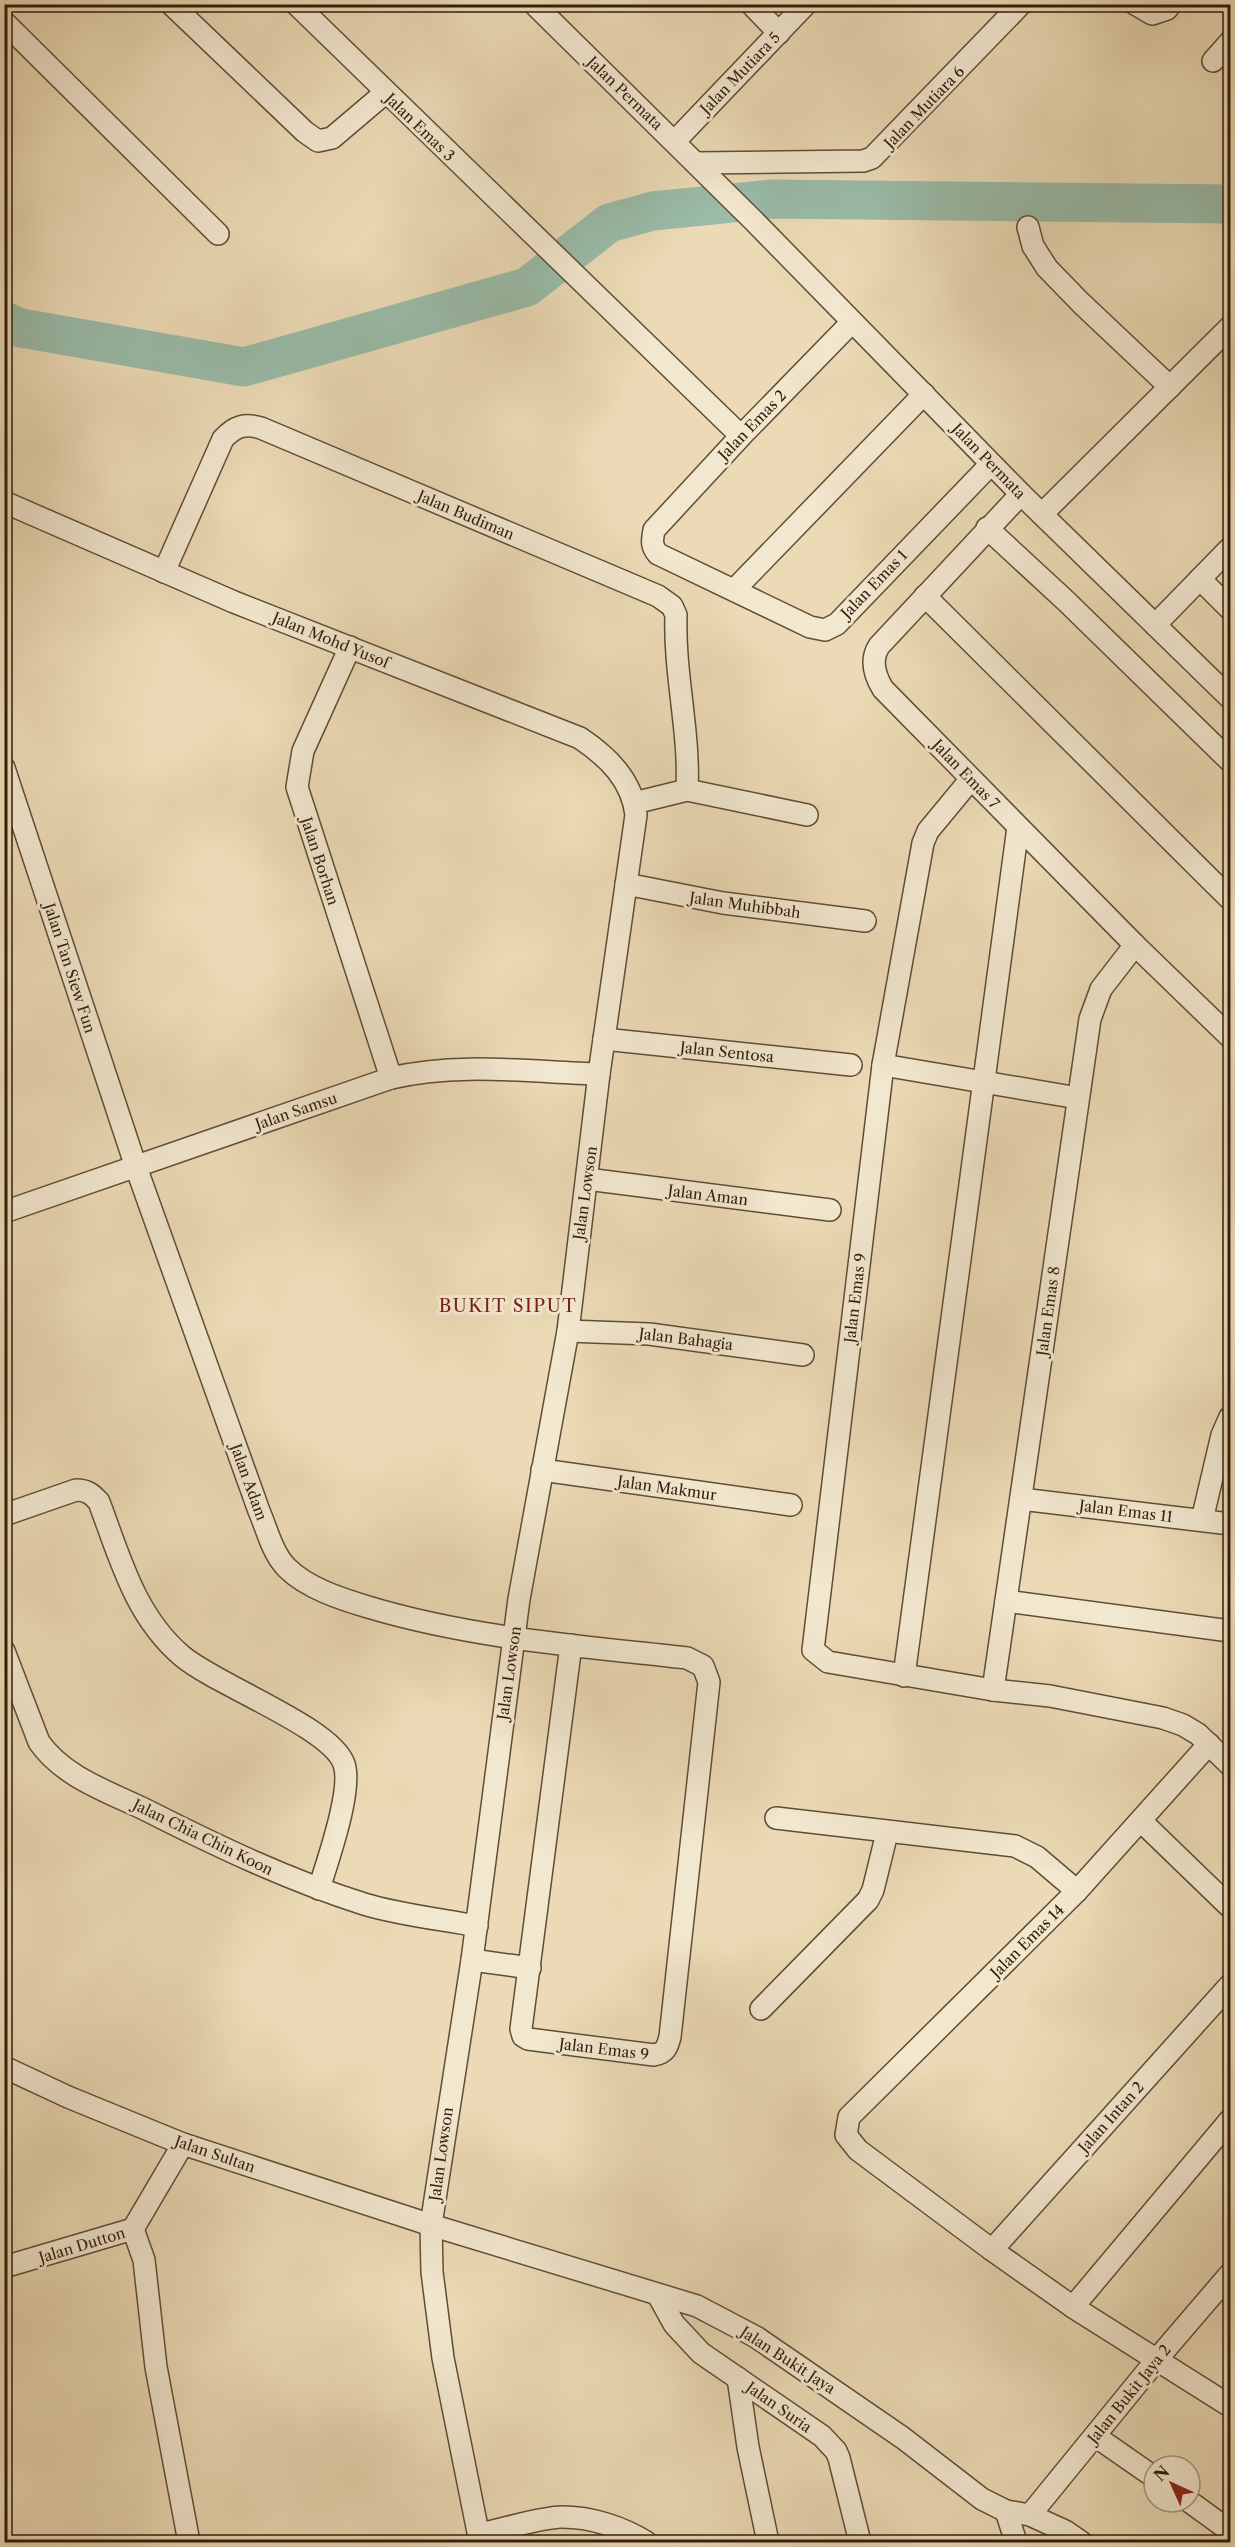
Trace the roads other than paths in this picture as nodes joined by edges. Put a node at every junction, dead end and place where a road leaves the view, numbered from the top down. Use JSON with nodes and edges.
{"nodes":[{"id":1,"x":171,"y":4,"type":"edge"},
{"id":2,"x":296,"y":4,"type":"edge"},
{"id":3,"x":534,"y":4,"type":"edge"},
{"id":4,"x":751,"y":4,"type":"edge"},
{"id":5,"x":807,"y":4,"type":"edge"},
{"id":6,"x":1021,"y":4,"type":"edge"},
{"id":7,"x":1135,"y":4,"type":"edge"},
{"id":8,"x":1171,"y":4,"type":"edge"},
{"id":9,"x":4,"y":22,"type":"edge"},
{"id":10,"x":779,"y":33,"type":"junction"},
{"id":11,"x":1230,"y":42,"type":"edge"},
{"id":12,"x":1213,"y":61,"type":"dead end"},
{"id":13,"x":385,"y":93,"type":"junction"},
{"id":14,"x":675,"y":141,"type":"junction"},
{"id":15,"x":696,"y":163,"type":"junction"},
{"id":16,"x":1028,"y":227,"type":"dead end"},
{"id":17,"x":218,"y":234,"type":"dead end"},
{"id":18,"x":852,"y":322,"type":"junction"},
{"id":19,"x":1230,"y":327,"type":"edge"},
{"id":20,"x":1170,"y":387,"type":"junction"},
{"id":21,"x":924,"y":394,"type":"junction"},
{"id":22,"x":741,"y":436,"type":"junction"},
{"id":23,"x":991,"y":464,"type":"junction"},
{"id":24,"x":1020,"y":494,"type":"junction"},
{"id":25,"x":4,"y":502,"type":"edge"},
{"id":26,"x":1042,"y":514,"type":"junction"},
{"id":27,"x":987,"y":528,"type":"junction"},
{"id":28,"x":1230,"y":548,"type":"edge"},
{"id":29,"x":164,"y":572,"type":"junction"},
{"id":30,"x":1200,"y":579,"type":"junction"},
{"id":31,"x":734,"y":590,"type":"junction"},
{"id":32,"x":925,"y":596,"type":"junction"},
{"id":33,"x":1230,"y":609,"type":"edge"},
{"id":34,"x":1155,"y":625,"type":"junction"},
{"id":35,"x":350,"y":647,"type":"junction"},
{"id":36,"x":1230,"y":698,"type":"edge"},
{"id":37,"x":1230,"y":761,"type":"edge"},
{"id":38,"x":4,"y":768,"type":"edge"},
{"id":39,"x":971,"y":779,"type":"junction"},
{"id":40,"x":687,"y":790,"type":"junction"},
{"id":41,"x":634,"y":803,"type":"junction"},
{"id":42,"x":807,"y":815,"type":"dead end"},
{"id":43,"x":1018,"y":827,"type":"junction"},
{"id":44,"x":626,"y":884,"type":"junction"},
{"id":45,"x":1230,"y":899,"type":"edge"},
{"id":46,"x":865,"y":921,"type":"dead end"},
{"id":47,"x":1135,"y":945,"type":"junction"},
{"id":48,"x":1230,"y":1037,"type":"edge"},
{"id":49,"x":604,"y":1039,"type":"junction"},
{"id":50,"x":851,"y":1065,"type":"dead end"},
{"id":51,"x":883,"y":1065,"type":"junction"},
{"id":52,"x":599,"y":1074,"type":"junction"},
{"id":53,"x":391,"y":1078,"type":"junction"},
{"id":54,"x":983,"y":1083,"type":"junction"},
{"id":55,"x":1078,"y":1098,"type":"junction"},
{"id":56,"x":136,"y":1167,"type":"junction"},
{"id":57,"x":587,"y":1179,"type":"junction"},
{"id":58,"x":830,"y":1210,"type":"dead end"},
{"id":59,"x":4,"y":1212,"type":"edge"},
{"id":60,"x":568,"y":1331,"type":"junction"},
{"id":61,"x":803,"y":1354,"type":"dead end"},
{"id":62,"x":1230,"y":1418,"type":"edge"},
{"id":63,"x":542,"y":1470,"type":"junction"},
{"id":64,"x":1021,"y":1499,"type":"junction"},
{"id":65,"x":791,"y":1505,"type":"dead end"},
{"id":66,"x":4,"y":1515,"type":"edge"},
{"id":67,"x":1202,"y":1520,"type":"junction"},
{"id":68,"x":1230,"y":1524,"type":"edge"},
{"id":69,"x":1006,"y":1601,"type":"junction"},
{"id":70,"x":1230,"y":1631,"type":"edge"},
{"id":71,"x":514,"y":1638,"type":"junction"},
{"id":72,"x":571,"y":1645,"type":"junction"},
{"id":73,"x":4,"y":1652,"type":"edge"},
{"id":74,"x":904,"y":1676,"type":"junction"},
{"id":75,"x":993,"y":1690,"type":"junction"},
{"id":76,"x":1209,"y":1744,"type":"junction"},
{"id":77,"x":1230,"y":1765,"type":"edge"},
{"id":78,"x":776,"y":1818,"type":"dead end"},
{"id":79,"x":1141,"y":1821,"type":"junction"},
{"id":80,"x":887,"y":1833,"type":"junction"},
{"id":81,"x":319,"y":1889,"type":"junction"},
{"id":82,"x":1077,"y":1891,"type":"junction"},
{"id":83,"x":1230,"y":1907,"type":"edge"},
{"id":84,"x":477,"y":1926,"type":"junction"},
{"id":85,"x":472,"y":1960,"type":"junction"},
{"id":86,"x":530,"y":1968,"type":"junction"},
{"id":87,"x":1230,"y":1985,"type":"edge"},
{"id":88,"x":761,"y":2009,"type":"dead end"},
{"id":89,"x":4,"y":2067,"type":"edge"},
{"id":90,"x":1230,"y":2120,"type":"edge"},
{"id":91,"x":183,"y":2144,"type":"junction"},
{"id":92,"x":431,"y":2225,"type":"junction"},
{"id":93,"x":133,"y":2229,"type":"junction"},
{"id":94,"x":992,"y":2250,"type":"junction"},
{"id":95,"x":4,"y":2267,"type":"edge"},
{"id":96,"x":1230,"y":2274,"type":"edge"},
{"id":97,"x":658,"y":2295,"type":"junction"},
{"id":98,"x":1073,"y":2307,"type":"junction"},
{"id":99,"x":1158,"y":2358,"type":"junction"},
{"id":100,"x":738,"y":2378,"type":"junction"},
{"id":101,"x":1230,"y":2406,"type":"edge"},
{"id":102,"x":1095,"y":2436,"type":"junction"},
{"id":103,"x":1142,"y":2469,"type":"edge"},
{"id":104,"x":1006,"y":2511,"type":"junction"},
{"id":105,"x":1202,"y":2511,"type":"edge"},
{"id":106,"x":1030,"y":2515,"type":"junction"},
{"id":107,"x":1230,"y":2531,"type":"edge"},
{"id":108,"x":480,"y":2538,"type":"edge"},
{"id":109,"x":189,"y":2542,"type":"edge"},
{"id":110,"x":646,"y":2542,"type":"edge"},
{"id":111,"x":768,"y":2542,"type":"edge"},
{"id":112,"x":860,"y":2542,"type":"edge"},
{"id":113,"x":1016,"y":2542,"type":"edge"},
{"id":114,"x":1081,"y":2542,"type":"edge"}],
"edges":[{"from":1,"to":13,"type":"street"},
{"from":2,"to":13,"type":"street","name":"Jalan Emas 3"},
{"from":3,"to":14,"type":"street","name":"Jalan Permata"},
{"from":4,"to":10,"type":"street"},
{"from":5,"to":10,"type":"street","name":"Jalan Mutiara 5"},
{"from":6,"to":15,"type":"street","name":"Jalan Mutiara 6"},
{"from":7,"to":8,"type":"street"},
{"from":9,"to":17,"type":"street"},
{"from":10,"to":14,"type":"street","name":"Jalan Mutiara 5"},
{"from":11,"to":12,"type":"street"},
{"from":13,"to":22,"type":"street","name":"Jalan Emas 3"},
{"from":14,"to":15,"type":"street","name":"Jalan Permata"},
{"from":15,"to":18,"type":"street","name":"Jalan Permata"},
{"from":16,"to":20,"type":"street"},
{"from":18,"to":21,"type":"street","name":"Jalan Permata"},
{"from":18,"to":22,"type":"street","name":"Jalan Emas 2"},
{"from":19,"to":20,"type":"street"},
{"from":20,"to":26,"type":"street"},
{"from":21,"to":23,"type":"street","name":"Jalan Permata"},
{"from":21,"to":31,"type":"street"},
{"from":22,"to":31,"type":"street","name":"Jalan Emas 2"},
{"from":23,"to":24,"type":"street","name":"Jalan Permata"},
{"from":23,"to":31,"type":"street","name":"Jalan Emas 1"},
{"from":24,"to":26,"type":"street","name":"Jalan Permata"},
{"from":24,"to":27,"type":"street","name":"Jalan Emas 7"},
{"from":25,"to":29,"type":"street","name":"Jalan Mohd Yusof"},
{"from":26,"to":34,"type":"street","name":"Jalan Permata"},
{"from":27,"to":32,"type":"street","name":"Jalan Emas 7"},
{"from":27,"to":37,"type":"street"},
{"from":28,"to":30,"type":"street"},
{"from":29,"to":35,"type":"street","name":"Jalan Mohd Yusof"},
{"from":29,"to":40,"type":"street","name":"Jalan Budiman"},
{"from":30,"to":33,"type":"street"},
{"from":30,"to":34,"type":"street"},
{"from":32,"to":39,"type":"street","name":"Jalan Emas 7"},
{"from":32,"to":45,"type":"street"},
{"from":34,"to":36,"type":"street","name":"Jalan Permata"},
{"from":35,"to":41,"type":"street","name":"Jalan Mohd Yusof"},
{"from":35,"to":53,"type":"street","name":"Jalan Borhan"},
{"from":38,"to":56,"type":"street","name":"Jalan Tan Siew Fun"},
{"from":39,"to":43,"type":"street","name":"Jalan Emas 7"},
{"from":39,"to":51,"type":"street","name":"Jalan Emas 9"},
{"from":40,"to":41,"type":"street"},
{"from":40,"to":42,"type":"street"},
{"from":41,"to":44,"type":"street","name":"Jalan Lowson"},
{"from":43,"to":47,"type":"street","name":"Jalan Emas 7"},
{"from":43,"to":54,"type":"street"},
{"from":44,"to":46,"type":"street","name":"Jalan Muhibbah"},
{"from":44,"to":49,"type":"street","name":"Jalan Lowson"},
{"from":47,"to":48,"type":"street","name":"Jalan Emas 7"},
{"from":47,"to":55,"type":"street","name":"Jalan Emas 8"},
{"from":49,"to":50,"type":"street","name":"Jalan Sentosa"},
{"from":49,"to":52,"type":"street","name":"Jalan Lowson"},
{"from":51,"to":54,"type":"street"},
{"from":51,"to":74,"type":"street","name":"Jalan Emas 9"},
{"from":52,"to":53,"type":"street","name":"Jalan Samsu"},
{"from":52,"to":57,"type":"street","name":"Jalan Lowson"},
{"from":53,"to":56,"type":"street","name":"Jalan Samsu"},
{"from":54,"to":55,"type":"street"},
{"from":54,"to":74,"type":"street"},
{"from":55,"to":64,"type":"street","name":"Jalan Emas 8"},
{"from":56,"to":59,"type":"street","name":"Jalan Samsu"},
{"from":56,"to":71,"type":"street","name":"Jalan Adam"},
{"from":57,"to":58,"type":"street","name":"Jalan Aman"},
{"from":57,"to":60,"type":"street","name":"Jalan Lowson"},
{"from":60,"to":61,"type":"street","name":"Jalan Bahagia"},
{"from":60,"to":63,"type":"street","name":"Jalan Lowson"},
{"from":62,"to":67,"type":"street"},
{"from":63,"to":65,"type":"street","name":"Jalan Makmur"},
{"from":63,"to":71,"type":"street","name":"Jalan Lowson"},
{"from":64,"to":67,"type":"street","name":"Jalan Emas 11"},
{"from":64,"to":69,"type":"street","name":"Jalan Emas 8"},
{"from":66,"to":81,"type":"street"},
{"from":67,"to":68,"type":"street","name":"Jalan Emas 11"},
{"from":69,"to":70,"type":"street"},
{"from":69,"to":75,"type":"street","name":"Jalan Emas 8"},
{"from":71,"to":72,"type":"street","name":"Jalan Emas 9"},
{"from":71,"to":84,"type":"street","name":"Jalan Lowson"},
{"from":72,"to":86,"type":"street","name":"Jalan Emas 9"},
{"from":72,"to":86,"type":"street","name":"Jalan Emas 9"},
{"from":73,"to":81,"type":"street","name":"Jalan Chia Chin Koon"},
{"from":74,"to":75,"type":"street","name":"Jalan Emas 9"},
{"from":75,"to":76,"type":"street","name":"Jalan Emas 9"},
{"from":76,"to":77,"type":"street","name":"Jalan Emas 9"},
{"from":76,"to":79,"type":"street","name":"Jalan Emas 14"},
{"from":78,"to":80,"type":"street"},
{"from":79,"to":82,"type":"street","name":"Jalan Emas 14"},
{"from":79,"to":83,"type":"street"},
{"from":80,"to":82,"type":"street"},
{"from":80,"to":88,"type":"street"},
{"from":81,"to":84,"type":"street","name":"Jalan Chia Chin Koon"},
{"from":82,"to":94,"type":"street","name":"Jalan Emas 14"},
{"from":84,"to":85,"type":"street","name":"Jalan Lowson"},
{"from":85,"to":86,"type":"street"},
{"from":85,"to":92,"type":"street","name":"Jalan Lowson"},
{"from":87,"to":94,"type":"street","name":"Jalan Intan 2"},
{"from":89,"to":91,"type":"street","name":"Jalan Sultan"},
{"from":90,"to":98,"type":"street"},
{"from":91,"to":92,"type":"street","name":"Jalan Sultan"},
{"from":91,"to":93,"type":"street","name":"Jalan Dutton"},
{"from":92,"to":97,"type":"street","name":"Jalan Bukit Jaya"},
{"from":92,"to":108,"type":"street","name":"Jalan Lowson"},
{"from":93,"to":95,"type":"street","name":"Jalan Dutton"},
{"from":93,"to":109,"type":"street"},
{"from":94,"to":98,"type":"street"},
{"from":96,"to":99,"type":"street","name":"Jalan Bukit Jaya 2"},
{"from":97,"to":100,"type":"street","name":"Jalan Suria"},
{"from":97,"to":104,"type":"street","name":"Jalan Bukit Jaya"},
{"from":98,"to":99,"type":"street"},
{"from":99,"to":101,"type":"street"},
{"from":99,"to":102,"type":"street","name":"Jalan Bukit Jaya 2"},
{"from":100,"to":111,"type":"street"},
{"from":100,"to":112,"type":"street","name":"Jalan Suria"},
{"from":102,"to":103,"type":"street"},
{"from":102,"to":106,"type":"street","name":"Jalan Bukit Jaya 2"},
{"from":104,"to":106,"type":"street","name":"Jalan Bukit Jaya"},
{"from":104,"to":113,"type":"street"},
{"from":105,"to":107,"type":"street"},
{"from":106,"to":114,"type":"street","name":"Jalan Bukit Jaya"},
{"from":108,"to":110,"type":"street"}]}
